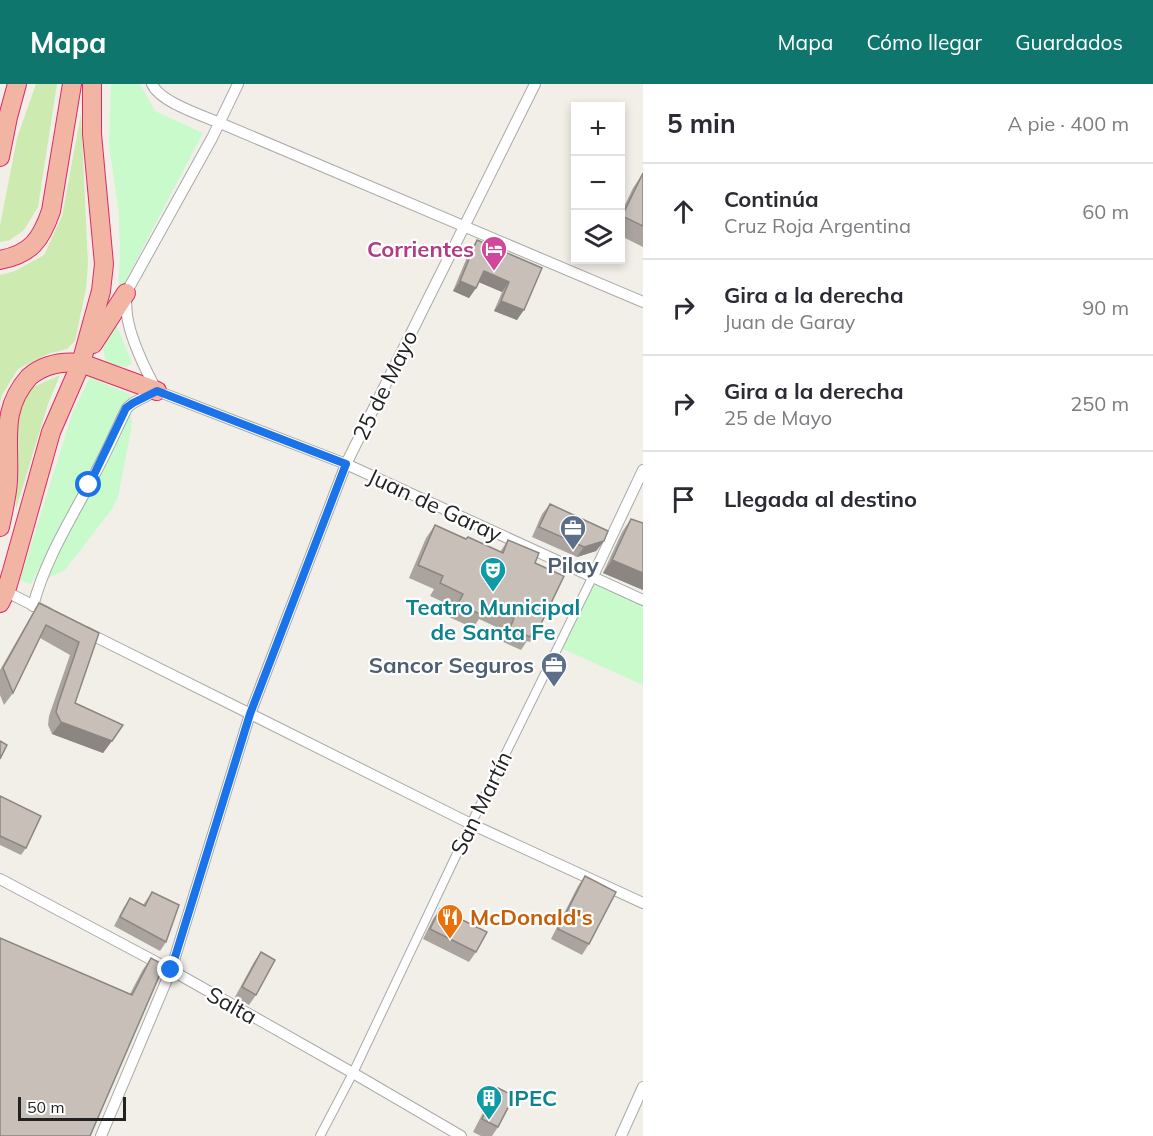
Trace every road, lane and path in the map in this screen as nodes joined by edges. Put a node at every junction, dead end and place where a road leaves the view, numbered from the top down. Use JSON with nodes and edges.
{"nodes":[{"id":1,"x":17,"y":84,"type":"edge"},
{"id":2,"x":72,"y":84,"type":"edge"},
{"id":3,"x":92,"y":84,"type":"edge"},
{"id":4,"x":152,"y":84,"type":"edge"},
{"id":5,"x":238,"y":84,"type":"edge"},
{"id":6,"x":535,"y":84,"type":"edge"},
{"id":7,"x":220,"y":123,"type":"junction"},
{"id":8,"x":0,"y":157,"type":"edge"},
{"id":9,"x":464,"y":227,"type":"junction"},
{"id":10,"x":0,"y":260,"type":"edge"},
{"id":11,"x":126,"y":293,"type":"junction"},
{"id":12,"x":643,"y":302,"type":"edge"},
{"id":13,"x":81,"y":363,"type":"junction"},
{"id":14,"x":157,"y":391,"type":"junction"},
{"id":15,"x":346,"y":464,"type":"junction"},
{"id":16,"x":643,"y":470,"type":"edge"},
{"id":17,"x":0,"y":528,"type":"edge"},
{"id":18,"x":592,"y":578,"type":"junction"},
{"id":19,"x":2,"y":594,"type":"edge"},
{"id":20,"x":643,"y":600,"type":"edge"},
{"id":21,"x":33,"y":606,"type":"junction"},
{"id":22,"x":54,"y":616,"type":"edge"},
{"id":23,"x":74,"y":627,"type":"edge"},
{"id":24,"x":250,"y":714,"type":"junction"},
{"id":25,"x":471,"y":824,"type":"junction"},
{"id":26,"x":0,"y":879,"type":"edge"},
{"id":27,"x":643,"y":903,"type":"edge"},
{"id":28,"x":171,"y":970,"type":"junction"},
{"id":29,"x":353,"y":1073,"type":"junction"},
{"id":30,"x":643,"y":1087,"type":"edge"},
{"id":31,"x":101,"y":1136,"type":"edge"},
{"id":32,"x":320,"y":1136,"type":"edge"},
{"id":33,"x":461,"y":1136,"type":"edge"},
{"id":34,"x":621,"y":1136,"type":"edge"}],
"edges":[{"from":1,"to":8,"type":"highway"},
{"from":2,"to":10,"type":"highway"},
{"from":3,"to":13,"type":"highway"},
{"from":4,"to":7,"type":"street"},
{"from":5,"to":7,"type":"street"},
{"from":6,"to":9,"type":"street","name":"25 de Mayo"},
{"from":7,"to":9,"type":"street"},
{"from":7,"to":11,"type":"street"},
{"from":9,"to":12,"type":"street"},
{"from":9,"to":15,"type":"street","name":"25 de Mayo"},
{"from":11,"to":13,"type":"highway"},
{"from":11,"to":14,"type":"street"},
{"from":13,"to":14,"type":"highway"},
{"from":13,"to":17,"type":"highway"},
{"from":13,"to":19,"type":"highway"},
{"from":14,"to":15,"type":"street","name":"Juan de Garay"},
{"from":14,"to":21,"type":"street"},
{"from":15,"to":18,"type":"street","name":"Juan de Garay"},
{"from":15,"to":24,"type":"street","name":"25 de Mayo"},
{"from":16,"to":18,"type":"street","name":"San Martín"},
{"from":18,"to":20,"type":"street","name":"Juan de Garay"},
{"from":18,"to":25,"type":"street","name":"San Martín"},
{"from":19,"to":21,"type":"street"},
{"from":21,"to":22,"type":"street"},
{"from":23,"to":24,"type":"street"},
{"from":24,"to":25,"type":"street"},
{"from":24,"to":28,"type":"street","name":"25 de Mayo"},
{"from":25,"to":27,"type":"street"},
{"from":25,"to":29,"type":"street","name":"San Martín"},
{"from":26,"to":28,"type":"street","name":"Salta"},
{"from":28,"to":29,"type":"street","name":"Salta"},
{"from":28,"to":31,"type":"street","name":"25 de Mayo"},
{"from":29,"to":32,"type":"street","name":"San Martín"},
{"from":29,"to":33,"type":"street","name":"Salta"},
{"from":30,"to":34,"type":"street"}]}
